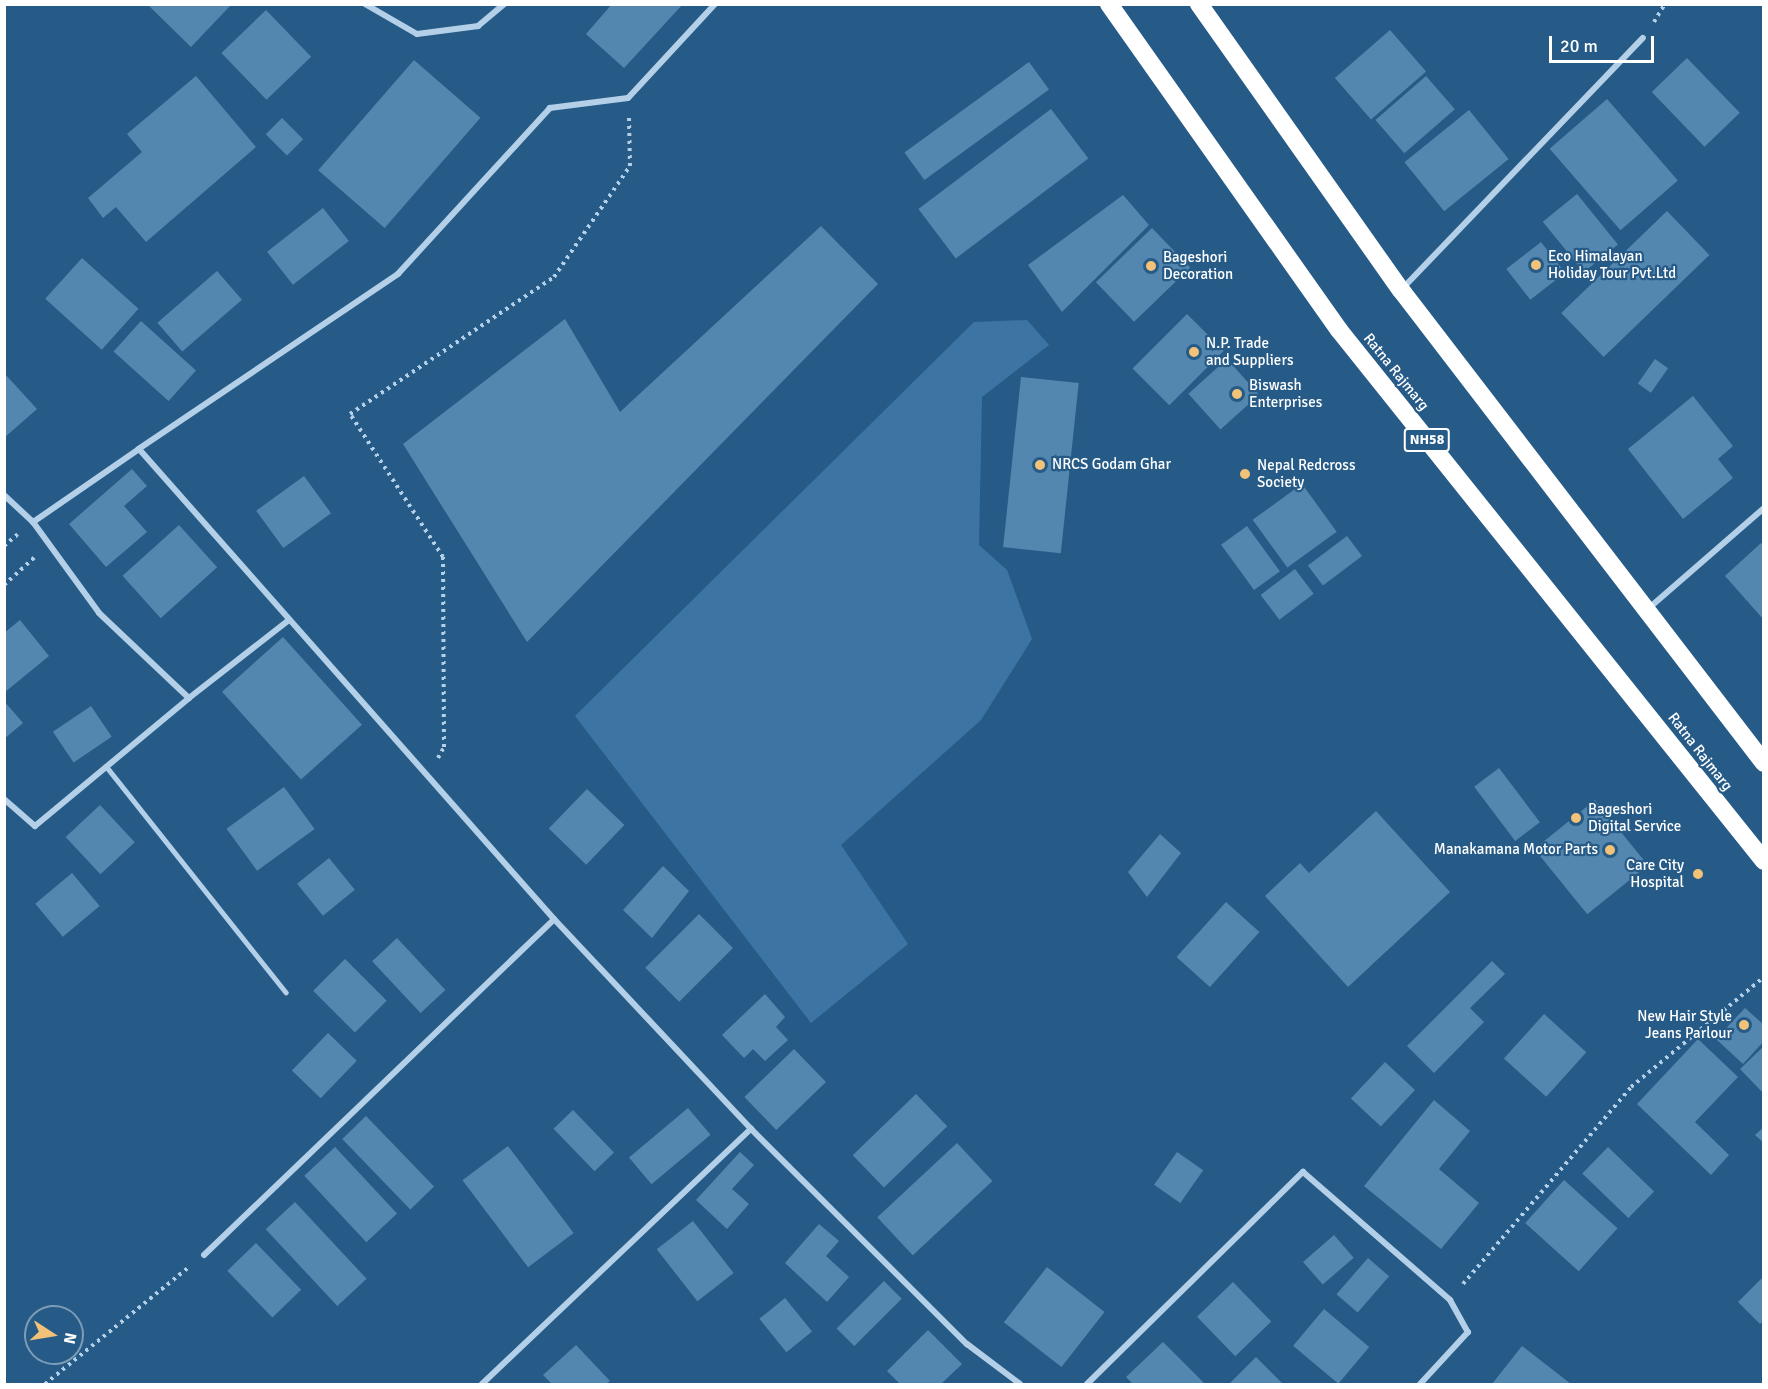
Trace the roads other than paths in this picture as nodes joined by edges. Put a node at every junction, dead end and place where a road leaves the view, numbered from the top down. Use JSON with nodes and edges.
{"nodes":[{"id":1,"x":365,"y":4,"type":"edge"},
{"id":2,"x":504,"y":4,"type":"edge"},
{"id":3,"x":715,"y":4,"type":"edge"},
{"id":4,"x":1108,"y":4,"type":"edge"},
{"id":5,"x":1199,"y":4,"type":"edge"},
{"id":6,"x":1643,"y":38,"type":"dead end"},
{"id":7,"x":1401,"y":290,"type":"junction"},
{"id":8,"x":139,"y":449,"type":"junction"},
{"id":9,"x":4,"y":495,"type":"edge"},
{"id":10,"x":1764,"y":508,"type":"edge"},
{"id":11,"x":33,"y":522,"type":"junction"},
{"id":12,"x":1646,"y":610,"type":"junction"},
{"id":13,"x":289,"y":620,"type":"junction"},
{"id":14,"x":189,"y":698,"type":"junction"},
{"id":15,"x":1764,"y":763,"type":"edge"},
{"id":16,"x":106,"y":766,"type":"junction"},
{"id":17,"x":4,"y":799,"type":"edge"},
{"id":18,"x":1764,"y":861,"type":"edge"},
{"id":19,"x":554,"y":919,"type":"junction"},
{"id":20,"x":285,"y":992,"type":"dead end"},
{"id":21,"x":751,"y":1129,"type":"junction"},
{"id":22,"x":204,"y":1255,"type":"road end"},
{"id":23,"x":482,"y":1384,"type":"edge"},
{"id":24,"x":1020,"y":1384,"type":"edge"},
{"id":25,"x":1087,"y":1384,"type":"edge"},
{"id":26,"x":1420,"y":1384,"type":"edge"}],
"edges":[{"from":1,"to":2,"type":"street"},
{"from":3,"to":8,"type":"street"},
{"from":4,"to":18,"type":"highway","name":"Ratna Rajmarg","number":"NH58"},
{"from":5,"to":7,"type":"highway"},
{"from":6,"to":7,"type":"street"},
{"from":7,"to":12,"type":"highway"},
{"from":8,"to":11,"type":"street"},
{"from":8,"to":13,"type":"street"},
{"from":9,"to":11,"type":"street"},
{"from":10,"to":12,"type":"street"},
{"from":11,"to":14,"type":"street"},
{"from":12,"to":15,"type":"highway"},
{"from":13,"to":14,"type":"street"},
{"from":13,"to":19,"type":"street"},
{"from":14,"to":16,"type":"street"},
{"from":16,"to":17,"type":"street"},
{"from":16,"to":20,"type":"lane"},
{"from":19,"to":21,"type":"street"},
{"from":19,"to":22,"type":"street"},
{"from":21,"to":23,"type":"street"},
{"from":21,"to":24,"type":"street"},
{"from":25,"to":26,"type":"street"}]}
